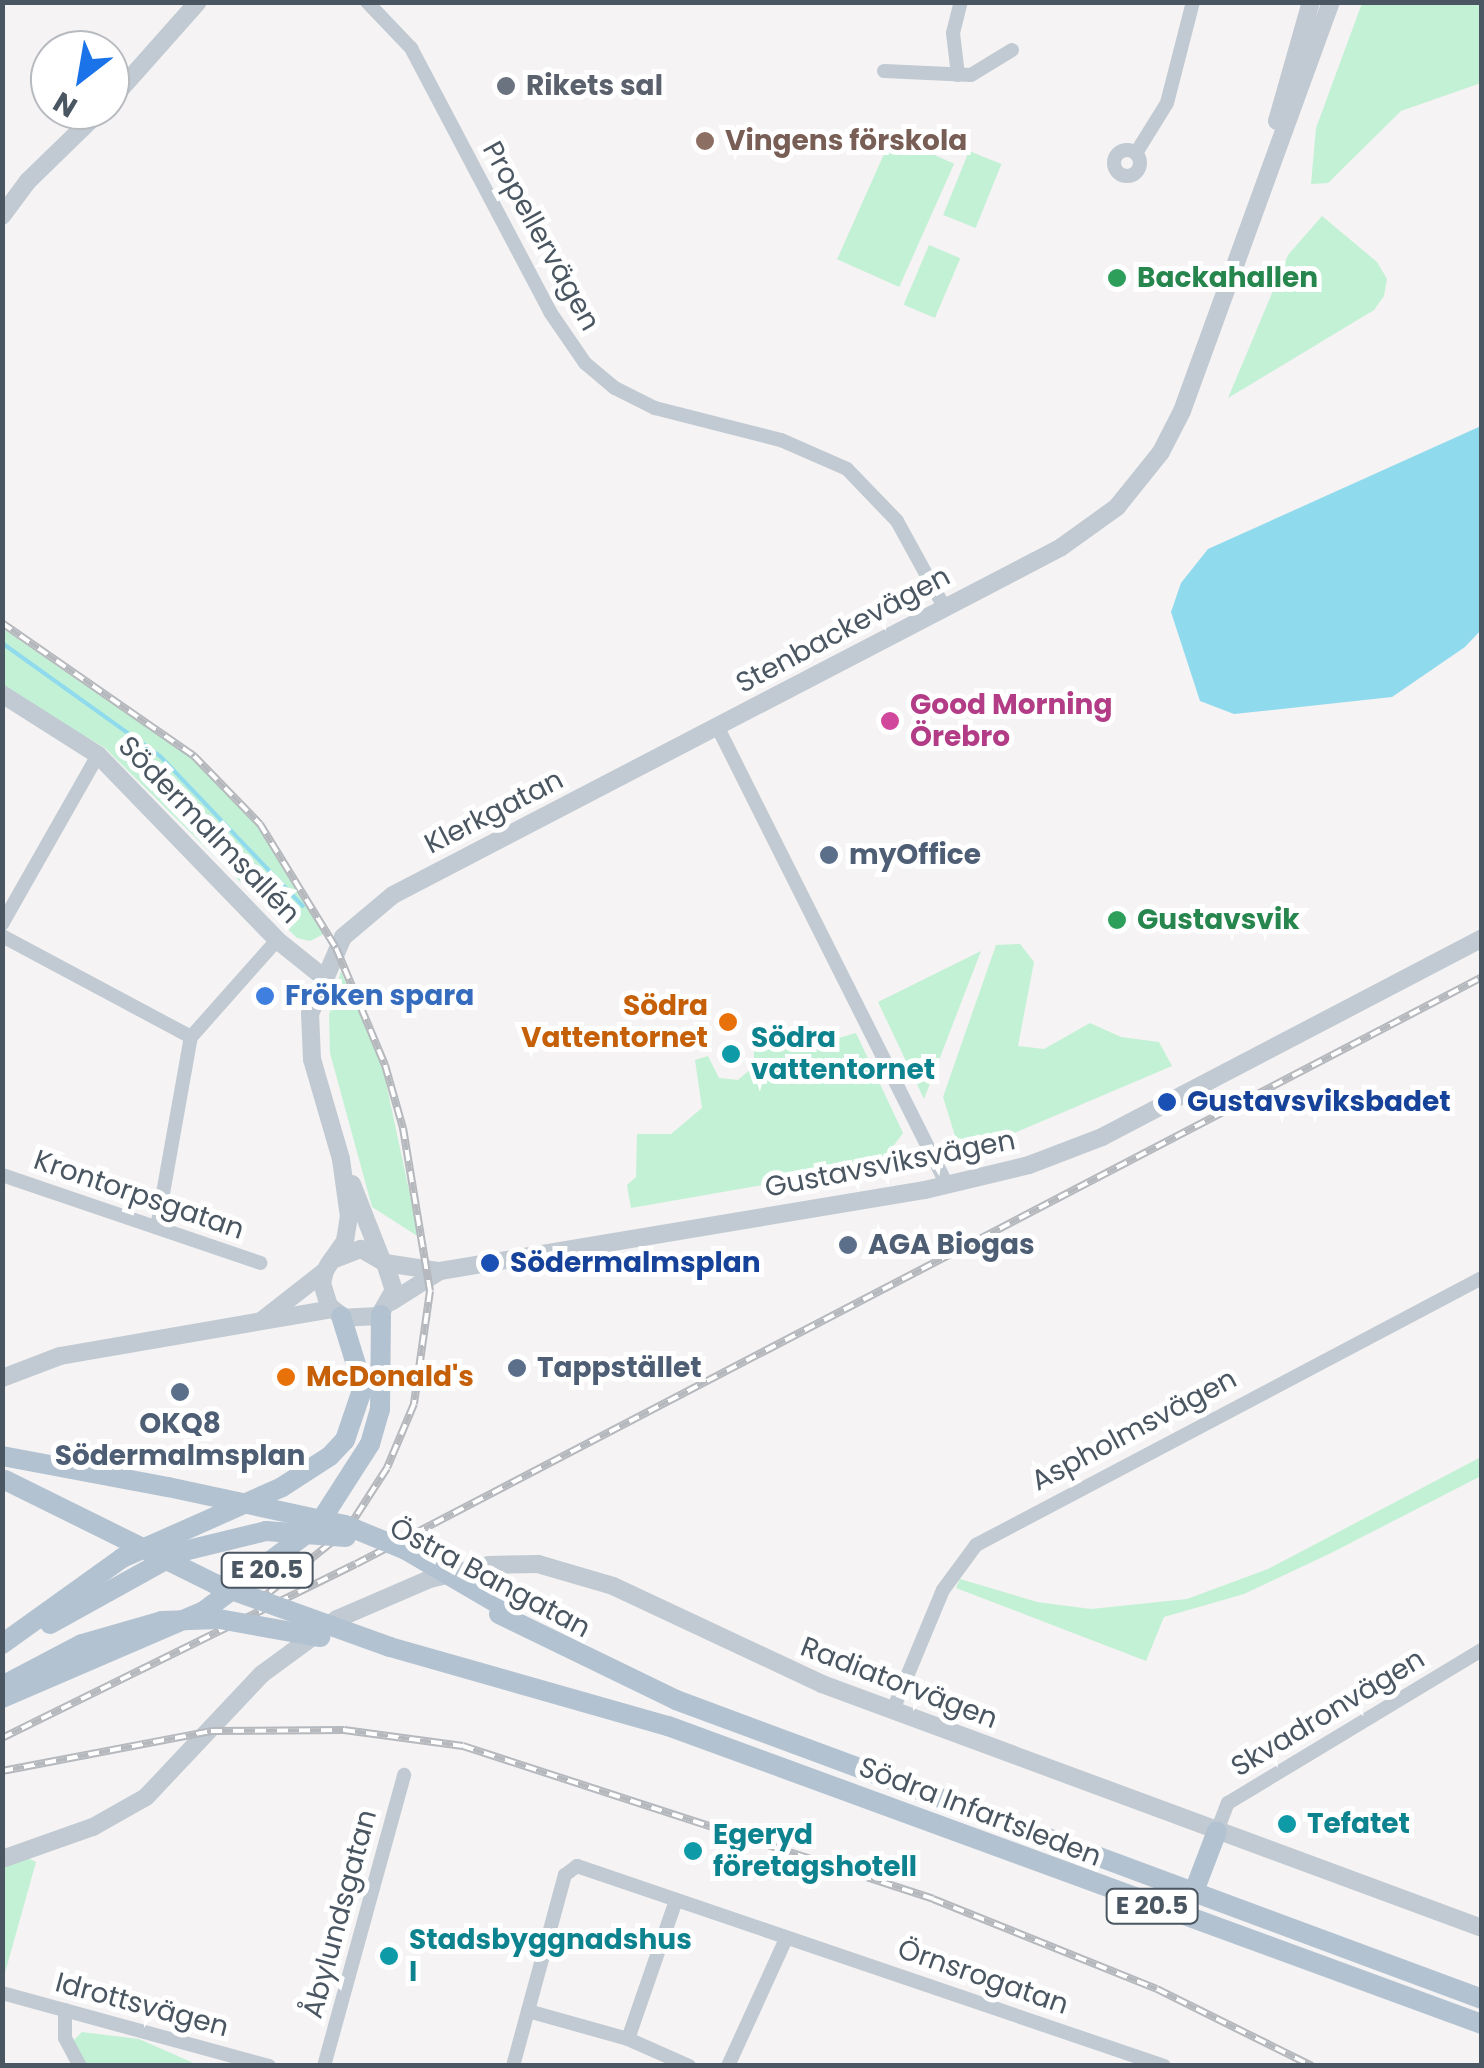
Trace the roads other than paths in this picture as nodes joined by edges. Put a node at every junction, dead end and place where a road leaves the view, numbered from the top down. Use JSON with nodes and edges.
{"nodes":[{"id":1,"x":198,"y":2,"type":"edge"},
{"id":2,"x":368,"y":2,"type":"edge"},
{"id":3,"x":961,"y":2,"type":"edge"},
{"id":4,"x":1193,"y":2,"type":"edge"},
{"id":5,"x":1312,"y":2,"type":"edge"},
{"id":6,"x":1331,"y":2,"type":"edge"},
{"id":7,"x":1012,"y":50,"type":"dead end"},
{"id":8,"x":884,"y":72,"type":"dead end"},
{"id":9,"x":958,"y":75,"type":"junction"},
{"id":10,"x":130,"y":78,"type":"edge"},
{"id":11,"x":82,"y":130,"type":"edge"},
{"id":12,"x":1136,"y":153,"type":"dead end"},
{"id":13,"x":1264,"y":175,"type":"junction"},
{"id":14,"x":3,"y":215,"type":"edge"},
{"id":15,"x":944,"y":607,"type":"junction"},
{"id":16,"x":2,"y":694,"type":"edge"},
{"id":17,"x":718,"y":728,"type":"junction"},
{"id":18,"x":98,"y":755,"type":"junction"},
{"id":19,"x":2,"y":924,"type":"edge"},
{"id":20,"x":2,"y":936,"type":"edge"},
{"id":21,"x":1482,"y":938,"type":"edge"},
{"id":22,"x":277,"y":940,"type":"junction"},
{"id":23,"x":322,"y":976,"type":"junction"},
{"id":24,"x":191,"y":1037,"type":"junction"},
{"id":25,"x":341,"y":1158,"type":"junction"},
{"id":26,"x":2,"y":1176,"type":"edge"},
{"id":27,"x":947,"y":1185,"type":"junction"},
{"id":28,"x":157,"y":1226,"type":"junction"},
{"id":29,"x":383,"y":1261,"type":"junction"},
{"id":30,"x":260,"y":1263,"type":"dead end"},
{"id":31,"x":329,"y":1266,"type":"junction"},
{"id":32,"x":440,"y":1272,"type":"junction"},
{"id":33,"x":1482,"y":1278,"type":"edge"},
{"id":34,"x":386,"y":1308,"type":"junction"},
{"id":35,"x":337,"y":1313,"type":"junction"},
{"id":36,"x":260,"y":1322,"type":"junction"},
{"id":37,"x":8,"y":1382,"type":"edge"},
{"id":38,"x":2,"y":1456,"type":"edge"},
{"id":39,"x":4,"y":1479,"type":"edge"},
{"id":40,"x":501,"y":1610,"type":"junction"},
{"id":41,"x":2,"y":1644,"type":"edge"},
{"id":42,"x":390,"y":1647,"type":"junction"},
{"id":43,"x":1482,"y":1650,"type":"edge"},
{"id":44,"x":2,"y":1654,"type":"edge"},
{"id":45,"x":2,"y":1686,"type":"edge"},
{"id":46,"x":2,"y":1698,"type":"edge"},
{"id":47,"x":676,"y":1700,"type":"joint"},
{"id":48,"x":893,"y":1710,"type":"junction"},
{"id":49,"x":404,"y":1775,"type":"dead end"},
{"id":50,"x":1216,"y":1831,"type":"junction"},
{"id":51,"x":2,"y":1858,"type":"edge"},
{"id":52,"x":1193,"y":1894,"type":"junction"},
{"id":53,"x":676,"y":1900,"type":"junction"},
{"id":54,"x":1482,"y":1928,"type":"edge"},
{"id":55,"x":786,"y":1939,"type":"junction"},
{"id":56,"x":2,"y":1993,"type":"edge"},
{"id":57,"x":1482,"y":1999,"type":"edge"},
{"id":58,"x":65,"y":2010,"type":"junction"},
{"id":59,"x":528,"y":2011,"type":"junction"},
{"id":60,"x":1482,"y":2024,"type":"edge"},
{"id":61,"x":628,"y":2038,"type":"junction"},
{"id":62,"x":217,"y":2059,"type":"edge"},
{"id":63,"x":80,"y":2066,"type":"edge"},
{"id":64,"x":269,"y":2066,"type":"edge"},
{"id":65,"x":324,"y":2066,"type":"edge"},
{"id":66,"x":513,"y":2066,"type":"edge"},
{"id":67,"x":688,"y":2066,"type":"edge"},
{"id":68,"x":728,"y":2066,"type":"edge"},
{"id":69,"x":1164,"y":2066,"type":"edge"}],
"edges":[{"from":1,"to":10,"type":"street"},
{"from":2,"to":15,"type":"street","name":"Propellervägen"},
{"from":3,"to":9,"type":"street"},
{"from":4,"to":12,"type":"street"},
{"from":5,"to":13,"type":"street","name":"Stenbackevägen"},
{"from":6,"to":13,"type":"street","name":"Stenbackevägen"},
{"from":7,"to":9,"type":"street"},
{"from":8,"to":9,"type":"street"},
{"from":11,"to":14,"type":"street"},
{"from":13,"to":15,"type":"street","name":"Stenbackevägen"},
{"from":15,"to":17,"type":"street","name":"Stenbackevägen"},
{"from":16,"to":18,"type":"street","name":"Södermalmsallén"},
{"from":17,"to":23,"type":"street","name":"Klerkgatan"},
{"from":17,"to":27,"type":"street","name":"Stenbackevägen"},
{"from":18,"to":19,"type":"street"},
{"from":18,"to":22,"type":"street","name":"Södermalmsallén"},
{"from":20,"to":24,"type":"street"},
{"from":21,"to":27,"type":"street","name":"Gustavsviksvägen"},
{"from":22,"to":23,"type":"street","name":"Södermalmsallén"},
{"from":22,"to":24,"type":"street"},
{"from":23,"to":25,"type":"street"},
{"from":24,"to":28,"type":"street"},
{"from":25,"to":29,"type":"street"},
{"from":25,"to":31,"type":"street"},
{"from":26,"to":28,"type":"street","name":"Krontorpsgatan"},
{"from":27,"to":32,"type":"street","name":"Gustavsviksvägen"},
{"from":28,"to":30,"type":"street","name":"Krontorpsgatan"},
{"from":29,"to":31,"type":"street"},
{"from":29,"to":32,"type":"street","name":"Gustavsviksvägen"},
{"from":29,"to":34,"type":"street"},
{"from":31,"to":35,"type":"street"},
{"from":31,"to":36,"type":"street"},
{"from":32,"to":34,"type":"street","name":"Gustavsviksvägen"},
{"from":33,"to":48,"type":"street","name":"Aspholmsvägen"},
{"from":34,"to":35,"type":"street"},
{"from":34,"to":46,"type":"main road","number":"E 20.5"},
{"from":35,"to":36,"type":"street"},
{"from":35,"to":41,"type":"main road","number":"E 20.5"},
{"from":36,"to":37,"type":"street"},
{"from":38,"to":40,"type":"main road","bridge":true},
{"from":39,"to":42,"type":"main road","bridge":true},
{"from":40,"to":44,"type":"main road","name":"Östra Bangatan","number":"E 20.5","bridge":true},
{"from":40,"to":47,"type":"main road","name":"Östra Bangatan","number":"E 20.5"},
{"from":42,"to":45,"type":"main road","number":"E 20.5","bridge":true},
{"from":42,"to":60,"type":"main road","name":"Södra Infartsleden","number":"E 20.5"},
{"from":43,"to":50,"type":"street","name":"Skvadronvägen"},
{"from":47,"to":52,"type":"main road","name":"Södra Infartsleden","number":"E 20.5"},
{"from":48,"to":50,"type":"street","name":"Radiatorvägen"},
{"from":48,"to":51,"type":"street","name":"Radiatorvägen"},
{"from":49,"to":65,"type":"street","name":"Åbylundsgatan"},
{"from":50,"to":52,"type":"main road"},
{"from":50,"to":54,"type":"street","name":"Radiatorvägen"},
{"from":52,"to":57,"type":"main road","name":"Södra Infartsleden","number":"E 20.5"},
{"from":53,"to":55,"type":"street","name":"Örnsrogatan"},
{"from":53,"to":59,"type":"street","name":"Örnsrogatan"},
{"from":53,"to":61,"type":"street"},
{"from":55,"to":68,"type":"street"},
{"from":55,"to":69,"type":"street","name":"Örnsrogatan"},
{"from":56,"to":58,"type":"street","name":"Idrottsvägen"},
{"from":58,"to":62,"type":"street","name":"Idrottsvägen"},
{"from":58,"to":63,"type":"street"},
{"from":59,"to":61,"type":"street"},
{"from":59,"to":66,"type":"street"},
{"from":61,"to":67,"type":"street"},
{"from":62,"to":64,"type":"street","name":"Idrottsvägen"}]}
